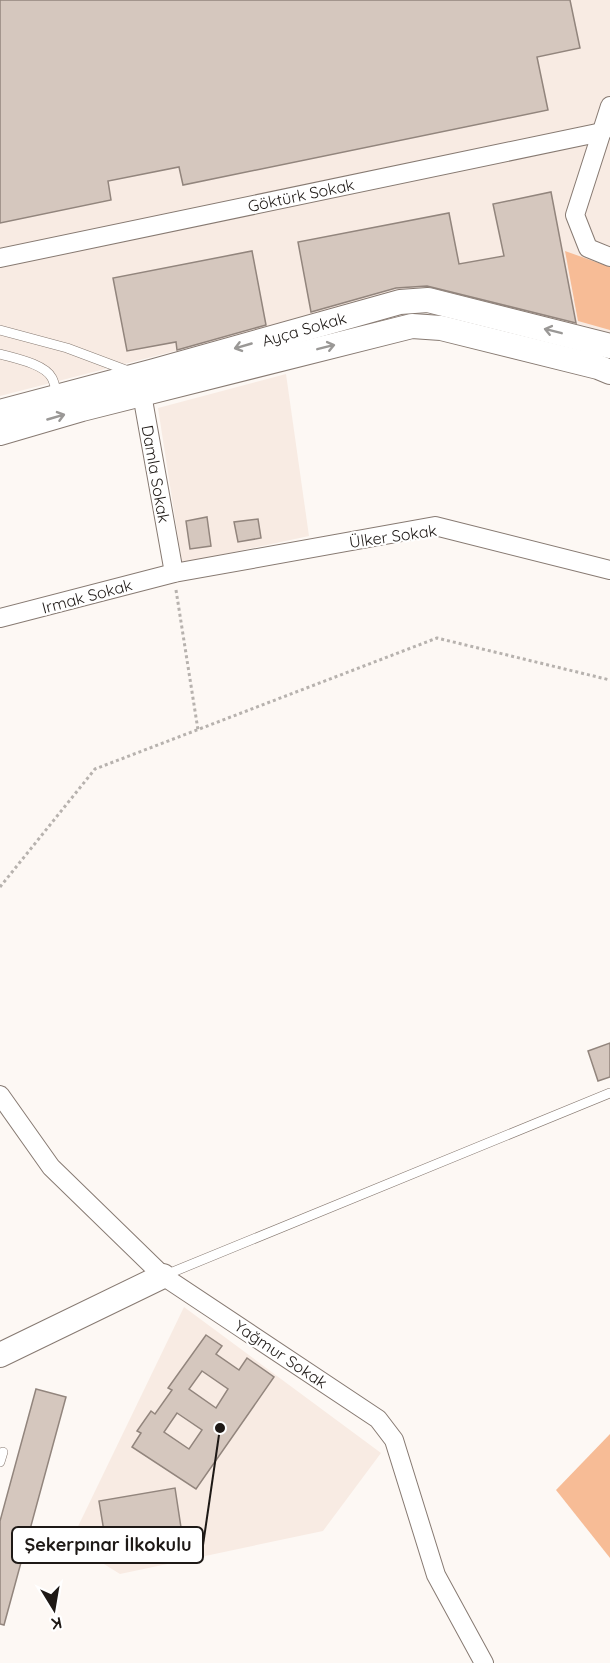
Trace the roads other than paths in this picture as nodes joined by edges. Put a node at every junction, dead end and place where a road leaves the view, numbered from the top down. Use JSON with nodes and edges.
{"nodes":[{"id":1,"x":610,"y":106,"type":"edge"},
{"id":2,"x":602,"y":132,"type":"junction"},
{"id":3,"x":610,"y":257,"type":"edge"},
{"id":4,"x":0,"y":258,"type":"edge"},
{"id":5,"x":0,"y":330,"type":"edge"},
{"id":6,"x":610,"y":346,"type":"edge"},
{"id":7,"x":0,"y":354,"type":"edge"},
{"id":8,"x":610,"y":372,"type":"edge"},
{"id":9,"x":141,"y":384,"type":"junction"},
{"id":10,"x":58,"y":397,"type":"junction"},
{"id":11,"x":0,"y":412,"type":"edge"},
{"id":12,"x":0,"y":433,"type":"edge"},
{"id":13,"x":610,"y":570,"type":"edge"},
{"id":14,"x":174,"y":573,"type":"junction"},
{"id":15,"x":0,"y":618,"type":"edge"},
{"id":16,"x":610,"y":1093,"type":"edge"},
{"id":17,"x":0,"y":1095,"type":"edge"},
{"id":18,"x":163,"y":1276,"type":"junction"},
{"id":19,"x":0,"y":1355,"type":"edge"},
{"id":20,"x":3,"y":1452,"type":"dead end"},
{"id":21,"x":0,"y":1462,"type":"edge"},
{"id":22,"x":484,"y":1663,"type":"edge"}],
"edges":[{"from":1,"to":2,"type":"street"},
{"from":2,"to":3,"type":"street"},
{"from":2,"to":4,"type":"street","name":"Göktürk Sokak"},
{"from":5,"to":9,"type":"lane"},
{"from":6,"to":9,"type":"street","name":"Ayça Sokak","one_way":true},
{"from":7,"to":10,"type":"lane"},
{"from":9,"to":8,"type":"street","one_way":true},
{"from":9,"to":10,"type":"street","name":"Ayça Sokak"},
{"from":12,"to":9,"type":"street","one_way":true},
{"from":9,"to":14,"type":"street","name":"Damla Sokak"},
{"from":10,"to":11,"type":"street","name":"Ayça Sokak"},
{"from":13,"to":14,"type":"street","name":"Ülker Sokak"},
{"from":14,"to":15,"type":"street","name":"Irmak Sokak"},
{"from":16,"to":18,"type":"lane"},
{"from":17,"to":18,"type":"street","name":"Yağmur Sokak"},
{"from":18,"to":19,"type":"street"},
{"from":18,"to":22,"type":"street","name":"Yağmur Sokak"},
{"from":20,"to":21,"type":"lane"}]}
